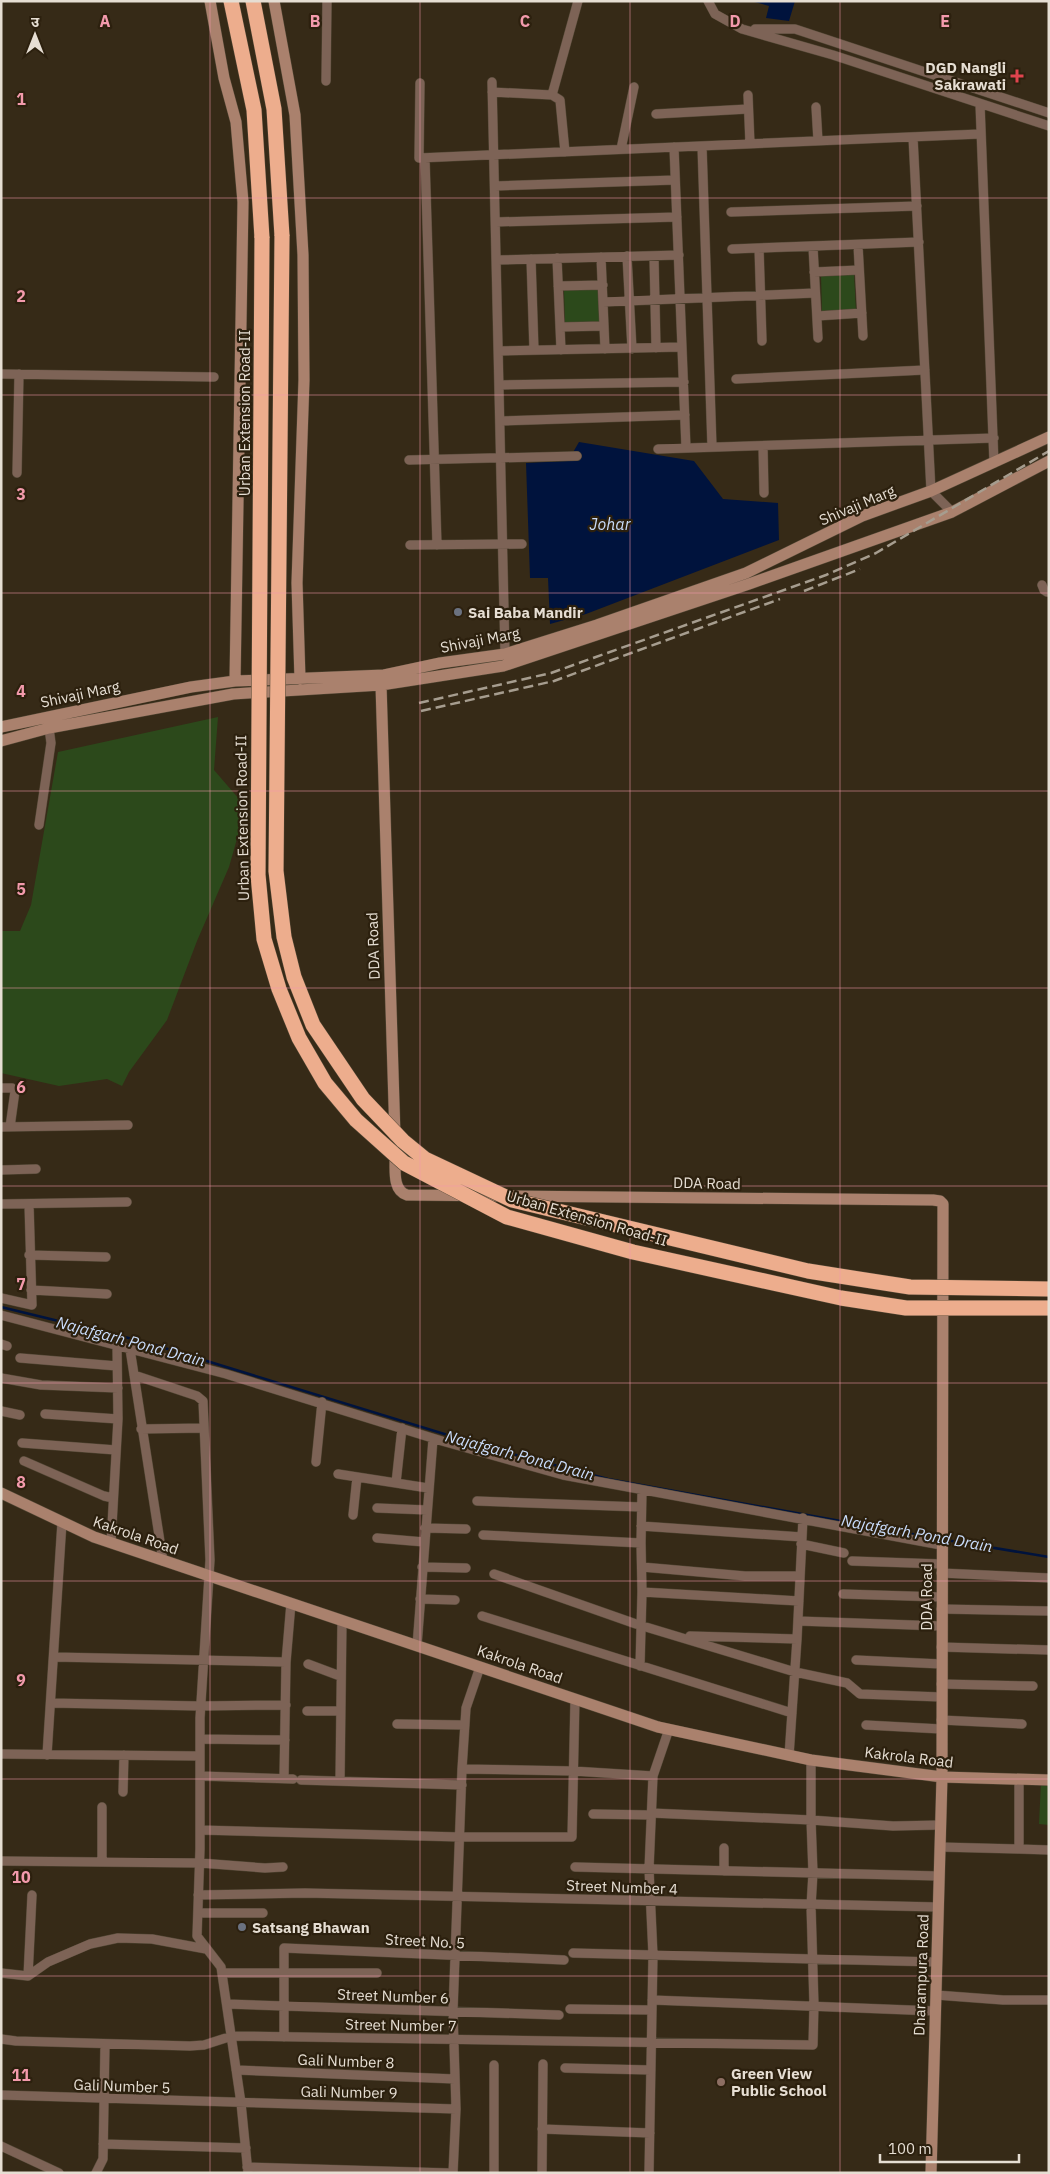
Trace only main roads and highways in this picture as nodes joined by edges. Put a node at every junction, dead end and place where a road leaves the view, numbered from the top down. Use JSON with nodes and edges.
{"nodes":[{"id":1,"x":231,"y":1,"type":"edge"},
{"id":2,"x":253,"y":1,"type":"edge"},
{"id":3,"x":1049,"y":1289,"type":"edge"},
{"id":4,"x":1049,"y":1308,"type":"edge"}],
"edges":[{"from":1,"to":4,"type":"highway","name":"Urban Extension Road-II","bridge":true},
{"from":2,"to":3,"type":"highway","name":"Urban Extension Road-II","bridge":true}]}
